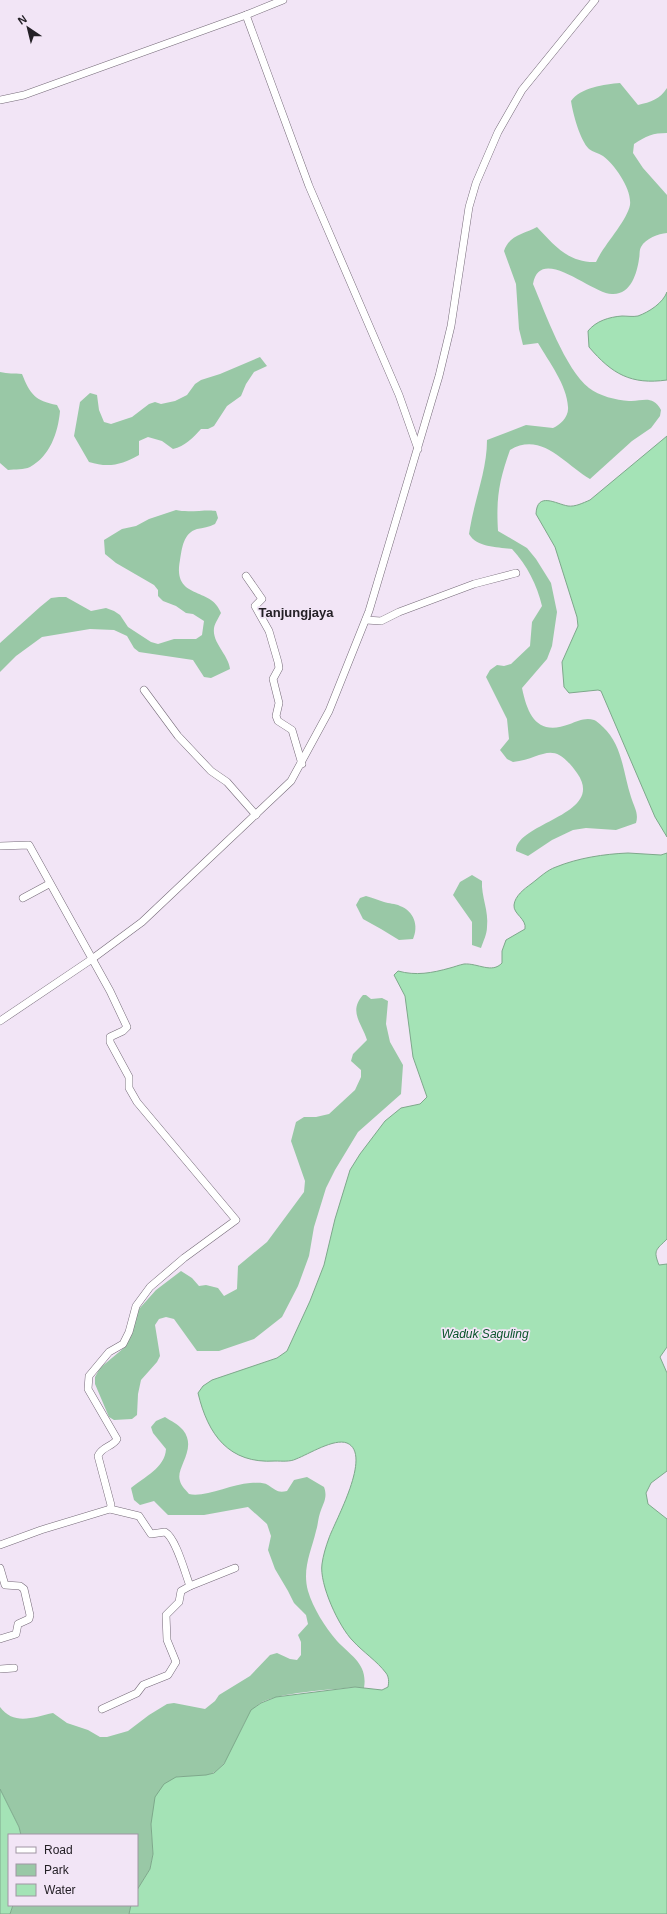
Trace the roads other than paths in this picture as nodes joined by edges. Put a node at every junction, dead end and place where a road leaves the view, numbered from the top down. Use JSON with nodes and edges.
{"nodes":[{"id":1,"x":282,"y":0,"type":"edge"},
{"id":2,"x":595,"y":0,"type":"edge"},
{"id":3,"x":246,"y":15,"type":"junction"},
{"id":4,"x":0,"y":100,"type":"edge"},
{"id":5,"x":418,"y":449,"type":"junction"},
{"id":6,"x":516,"y":573,"type":"dead end"},
{"id":7,"x":246,"y":576,"type":"dead end"},
{"id":8,"x":366,"y":620,"type":"junction"},
{"id":9,"x":144,"y":690,"type":"dead end"},
{"id":10,"x":302,"y":764,"type":"junction"},
{"id":11,"x":256,"y":815,"type":"junction"},
{"id":12,"x":0,"y":846,"type":"edge"},
{"id":13,"x":49,"y":884,"type":"junction"},
{"id":14,"x":23,"y":898,"type":"dead end"},
{"id":15,"x":92,"y":959,"type":"junction"},
{"id":16,"x":0,"y":1021,"type":"edge"},
{"id":17,"x":110,"y":1509,"type":"junction"},
{"id":18,"x":0,"y":1545,"type":"edge"},
{"id":19,"x":0,"y":1568,"type":"edge"},
{"id":20,"x":235,"y":1568,"type":"dead end"},
{"id":21,"x":190,"y":1586,"type":"junction"},
{"id":22,"x":0,"y":1639,"type":"edge"},
{"id":23,"x":14,"y":1668,"type":"dead end"},
{"id":24,"x":0,"y":1669,"type":"edge"},
{"id":25,"x":102,"y":1710,"type":"dead end"}],
"edges":[{"from":1,"to":3,"type":"street"},
{"from":2,"to":5,"type":"street"},
{"from":3,"to":4,"type":"street"},
{"from":3,"to":5,"type":"street"},
{"from":5,"to":8,"type":"street"},
{"from":6,"to":8,"type":"street"},
{"from":7,"to":10,"type":"street"},
{"from":8,"to":10,"type":"street"},
{"from":9,"to":11,"type":"street"},
{"from":10,"to":11,"type":"street"},
{"from":11,"to":15,"type":"street"},
{"from":12,"to":13,"type":"street"},
{"from":13,"to":14,"type":"street"},
{"from":13,"to":15,"type":"street"},
{"from":15,"to":16,"type":"street"},
{"from":15,"to":17,"type":"street"},
{"from":17,"to":18,"type":"street"},
{"from":17,"to":21,"type":"street"},
{"from":19,"to":22,"type":"street"},
{"from":20,"to":21,"type":"street"},
{"from":21,"to":25,"type":"street"},
{"from":23,"to":24,"type":"street"}]}
